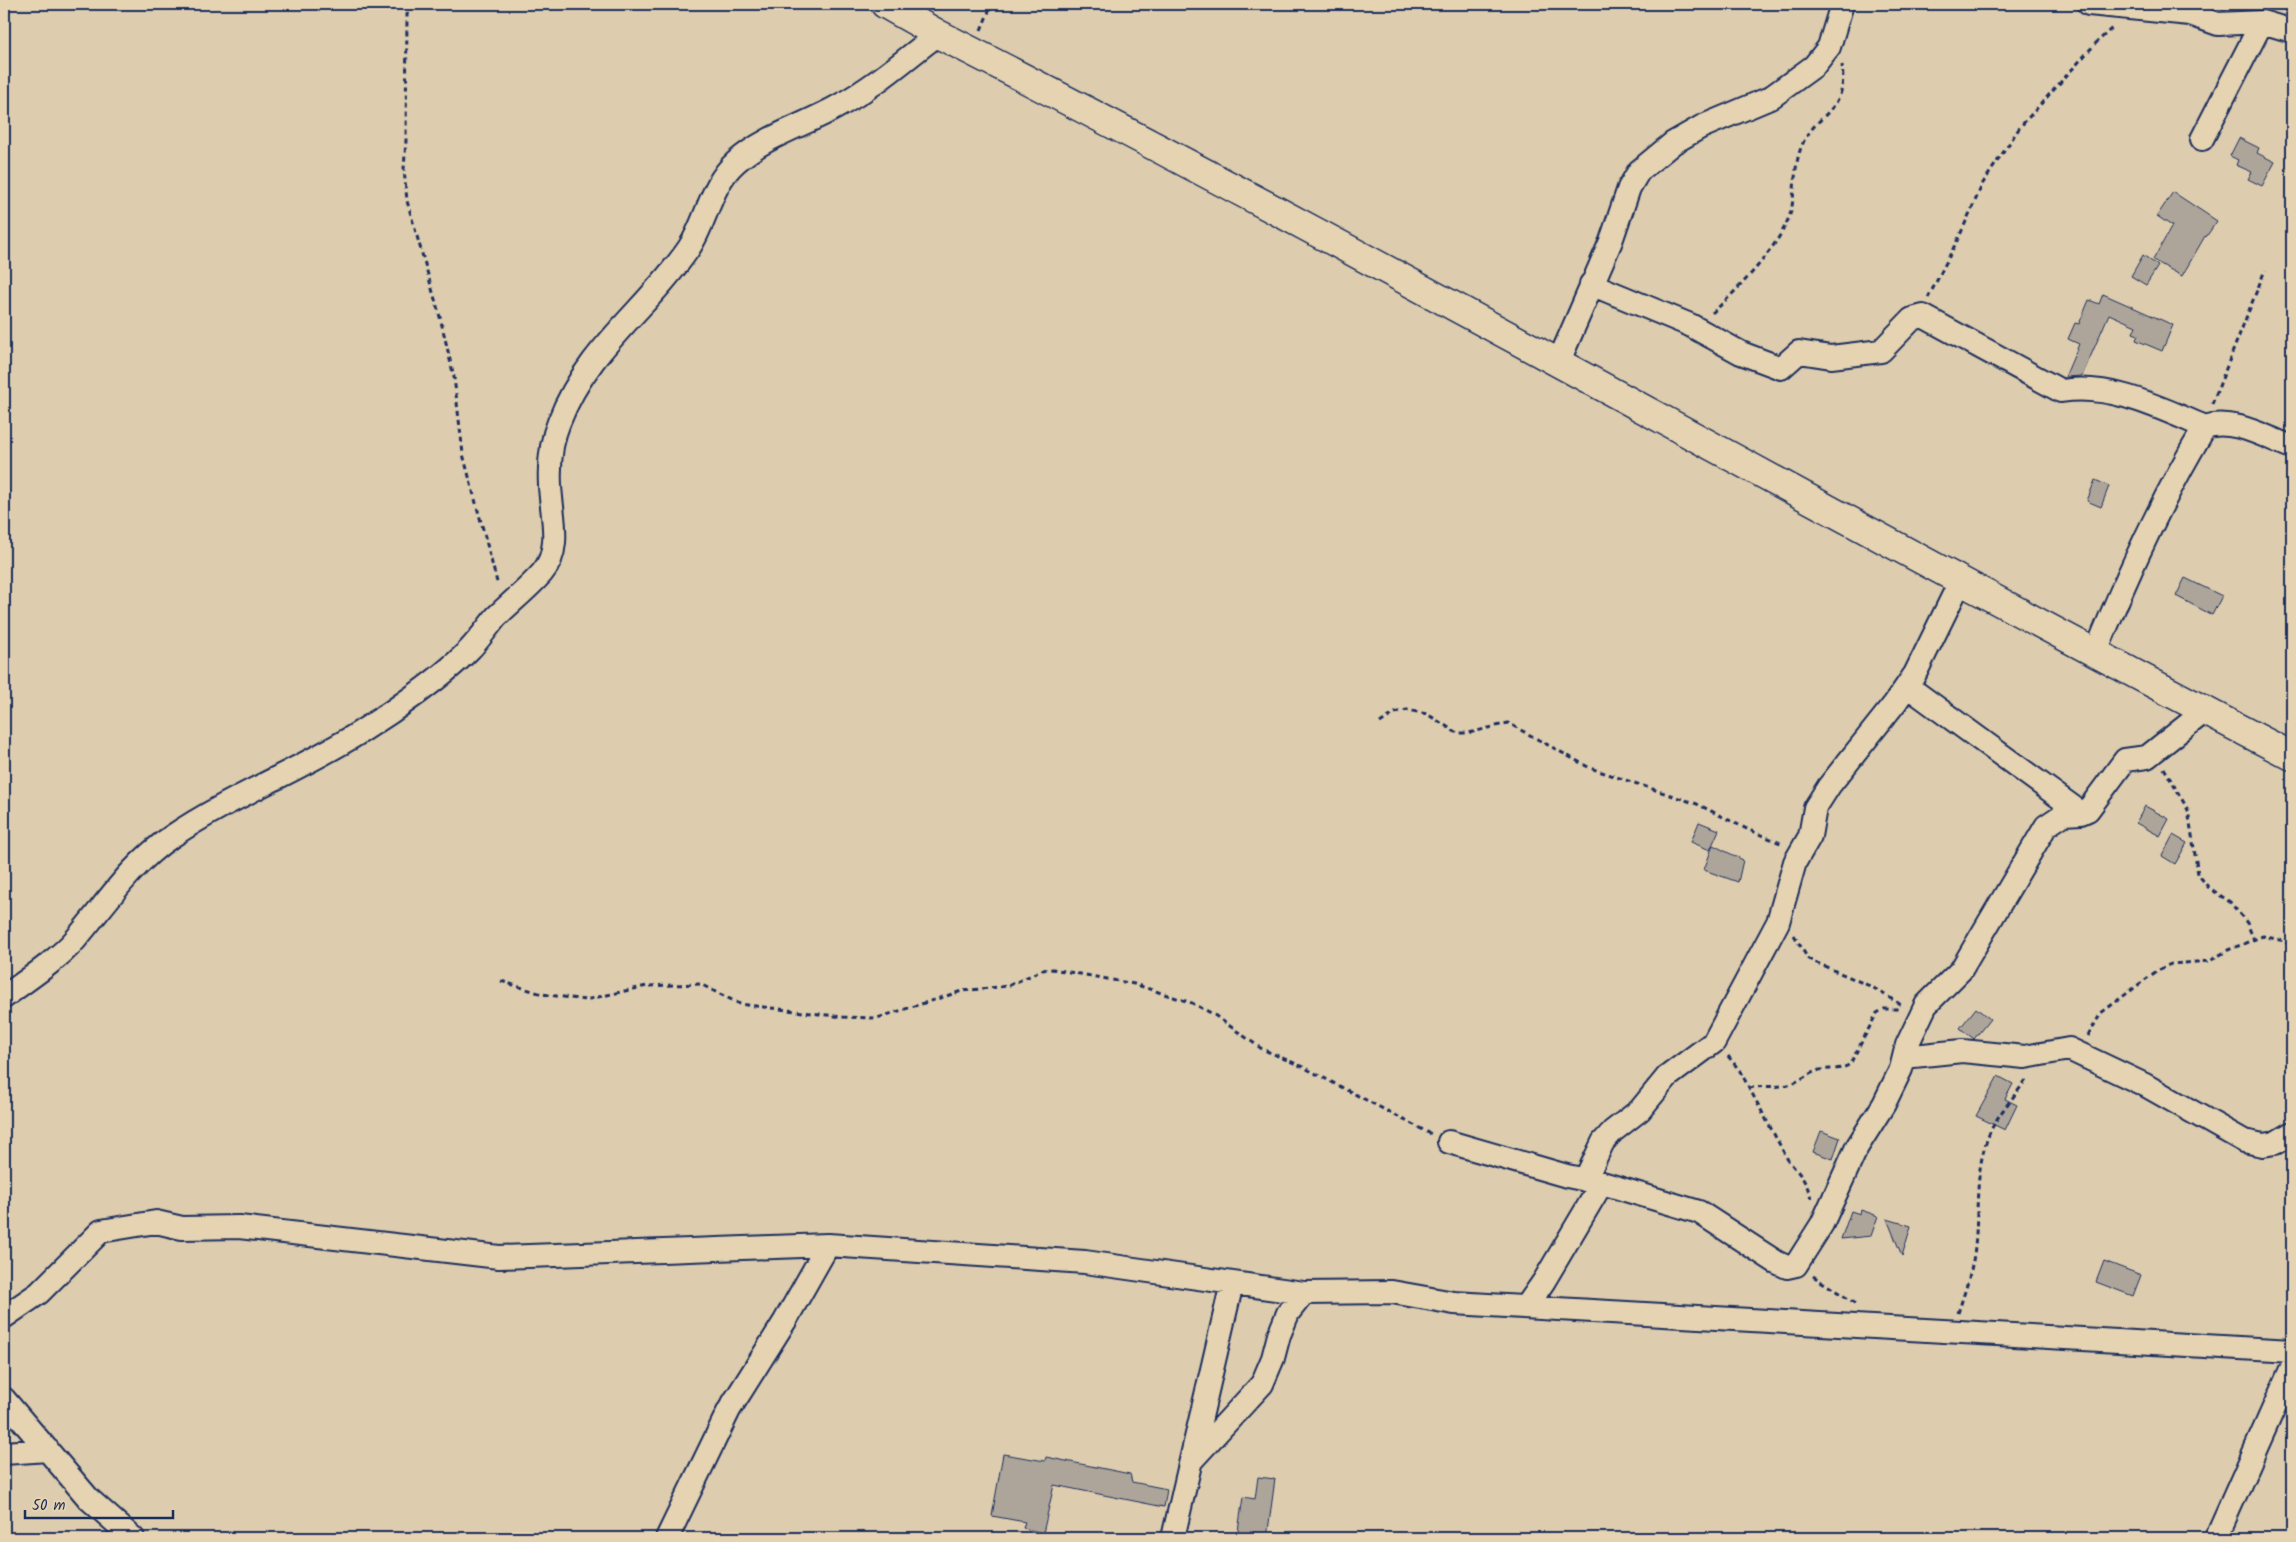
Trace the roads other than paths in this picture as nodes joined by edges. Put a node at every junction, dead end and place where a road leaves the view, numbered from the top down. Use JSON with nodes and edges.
{"nodes":[{"id":1,"x":885,"y":4,"type":"edge"},
{"id":2,"x":1842,"y":4,"type":"edge"},
{"id":3,"x":2089,"y":4,"type":"edge"},
{"id":4,"x":2262,"y":22,"type":"junction"},
{"id":5,"x":2292,"y":30,"type":"edge"},
{"id":6,"x":938,"y":34,"type":"junction"},
{"id":7,"x":2202,"y":139,"type":"dead end"},
{"id":8,"x":1591,"y":284,"type":"junction"},
{"id":9,"x":1559,"y":361,"type":"junction"},
{"id":10,"x":2205,"y":427,"type":"junction"},
{"id":11,"x":2292,"y":447,"type":"edge"},
{"id":12,"x":1961,"y":580,"type":"junction"},
{"id":13,"x":2096,"y":652,"type":"junction"},
{"id":14,"x":1906,"y":686,"type":"junction"},
{"id":15,"x":2205,"y":711,"type":"junction"},
{"id":16,"x":2292,"y":756,"type":"edge"},
{"id":17,"x":2082,"y":813,"type":"junction"},
{"id":18,"x":4,"y":997,"type":"edge"},
{"id":19,"x":1904,"y":1057,"type":"junction"},
{"id":20,"x":2292,"y":1133,"type":"edge"},
{"id":21,"x":1449,"y":1142,"type":"road end"},
{"id":22,"x":1593,"y":1181,"type":"junction"},
{"id":23,"x":828,"y":1245,"type":"junction"},
{"id":24,"x":1544,"y":1281,"type":"junction"},
{"id":25,"x":1232,"y":1283,"type":"junction"},
{"id":26,"x":1304,"y":1293,"type":"junction"},
{"id":27,"x":1526,"y":1307,"type":"junction"},
{"id":28,"x":1558,"y":1308,"type":"junction"},
{"id":29,"x":4,"y":1317,"type":"edge"},
{"id":30,"x":2292,"y":1351,"type":"edge"},
{"id":31,"x":2292,"y":1367,"type":"edge"},
{"id":32,"x":4,"y":1399,"type":"edge"},
{"id":33,"x":48,"y":1450,"type":"junction"},
{"id":34,"x":4,"y":1453,"type":"edge"},
{"id":35,"x":1191,"y":1461,"type":"junction"},
{"id":36,"x":133,"y":1538,"type":"edge"},
{"id":37,"x":667,"y":1538,"type":"edge"},
{"id":38,"x":1173,"y":1538,"type":"edge"},
{"id":39,"x":2216,"y":1538,"type":"edge"}],
"edges":[{"from":1,"to":6,"type":"main road"},
{"from":2,"to":8,"type":"street"},
{"from":3,"to":4,"type":"street"},
{"from":4,"to":5,"type":"street"},
{"from":4,"to":7,"type":"street"},
{"from":6,"to":9,"type":"main road"},
{"from":6,"to":18,"type":"street"},
{"from":8,"to":9,"type":"street"},
{"from":8,"to":10,"type":"street"},
{"from":9,"to":12,"type":"main road"},
{"from":10,"to":11,"type":"street"},
{"from":10,"to":13,"type":"street"},
{"from":12,"to":13,"type":"main road"},
{"from":12,"to":14,"type":"street"},
{"from":13,"to":15,"type":"main road"},
{"from":14,"to":17,"type":"street"},
{"from":14,"to":22,"type":"street"},
{"from":15,"to":16,"type":"main road"},
{"from":15,"to":17,"type":"street"},
{"from":17,"to":19,"type":"street"},
{"from":19,"to":20,"type":"street"},
{"from":19,"to":22,"type":"street"},
{"from":21,"to":22,"type":"street"},
{"from":22,"to":24,"type":"street"},
{"from":23,"to":25,"type":"street"},
{"from":23,"to":29,"type":"street"},
{"from":23,"to":37,"type":"street"},
{"from":24,"to":27,"type":"street"},
{"from":24,"to":28,"type":"street"},
{"from":25,"to":26,"type":"street"},
{"from":25,"to":35,"type":"street"},
{"from":26,"to":27,"type":"street"},
{"from":26,"to":35,"type":"street"},
{"from":27,"to":28,"type":"street"},
{"from":28,"to":30,"type":"street"},
{"from":31,"to":39,"type":"street"},
{"from":32,"to":33,"type":"street"},
{"from":33,"to":34,"type":"street"},
{"from":33,"to":36,"type":"street"},
{"from":35,"to":38,"type":"street"}]}
